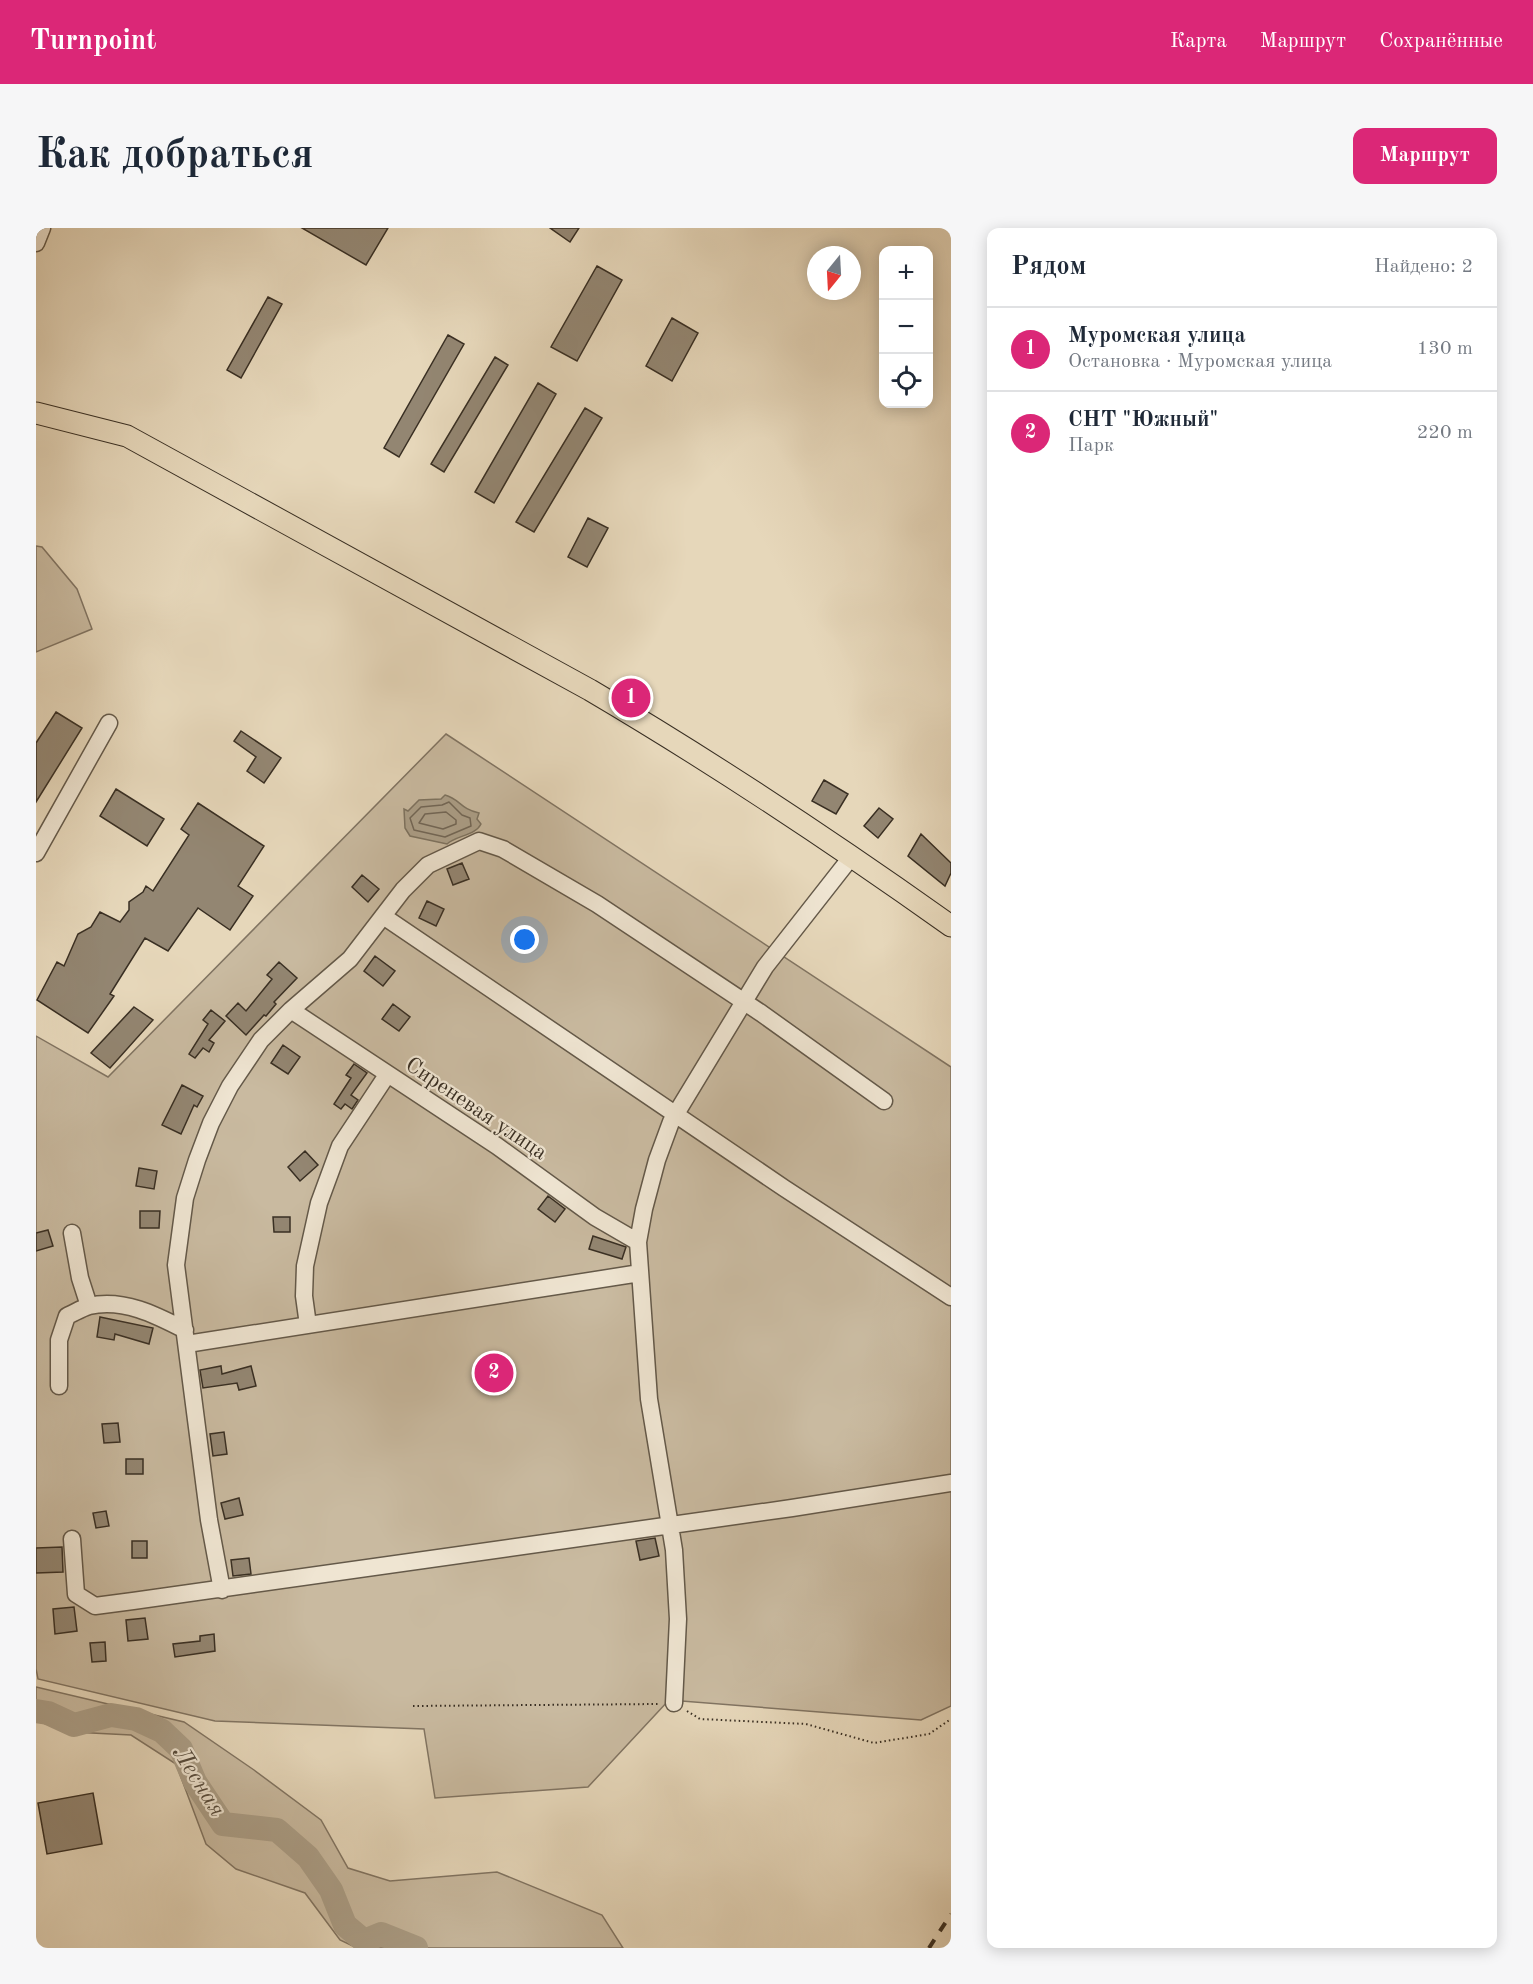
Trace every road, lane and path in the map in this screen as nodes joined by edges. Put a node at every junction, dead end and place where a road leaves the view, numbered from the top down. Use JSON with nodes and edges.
{"nodes":[{"id":1,"x":42,"y":228,"type":"edge"},
{"id":2,"x":36,"y":243,"type":"edge"},
{"id":3,"x":36,"y":413,"type":"edge"},
{"id":4,"x":109,"y":723,"type":"dead end"},
{"id":5,"x":36,"y":853,"type":"edge"},
{"id":6,"x":852,"y":856,"type":"junction"},
{"id":7,"x":383,"y":916,"type":"junction"},
{"id":8,"x":951,"y":926,"type":"edge"},
{"id":9,"x":743,"y":1001,"type":"junction"},
{"id":10,"x":291,"y":1010,"type":"junction"},
{"id":11,"x":387,"y":1075,"type":"junction"},
{"id":12,"x":884,"y":1101,"type":"dead end"},
{"id":13,"x":676,"y":1115,"type":"junction"},
{"id":14,"x":72,"y":1233,"type":"dead end"},
{"id":15,"x":638,"y":1242,"type":"junction"},
{"id":16,"x":640,"y":1273,"type":"junction"},
{"id":17,"x":951,"y":1297,"type":"edge"},
{"id":18,"x":89,"y":1306,"type":"junction"},
{"id":19,"x":308,"y":1325,"type":"junction"},
{"id":20,"x":186,"y":1337,"type":"junction"},
{"id":21,"x":59,"y":1386,"type":"dead end"},
{"id":22,"x":951,"y":1483,"type":"edge"},
{"id":23,"x":670,"y":1526,"type":"junction"},
{"id":24,"x":72,"y":1539,"type":"dead end"},
{"id":25,"x":222,"y":1590,"type":"junction"},
{"id":26,"x":674,"y":1703,"type":"junction"},
{"id":27,"x":413,"y":1706,"type":"dead end"},
{"id":28,"x":951,"y":1719,"type":"edge"}],
"edges":[{"from":1,"to":2,"type":"street"},
{"from":3,"to":6,"type":"main road"},
{"from":4,"to":5,"type":"street"},
{"from":6,"to":8,"type":"main road"},
{"from":6,"to":9,"type":"street"},
{"from":7,"to":9,"type":"street"},
{"from":7,"to":10,"type":"street"},
{"from":7,"to":13,"type":"street"},
{"from":9,"to":12,"type":"street"},
{"from":9,"to":13,"type":"street"},
{"from":10,"to":11,"type":"street","name":"Сиреневая улица"},
{"from":10,"to":20,"type":"street"},
{"from":11,"to":15,"type":"street","name":"Сиреневая улица"},
{"from":11,"to":19,"type":"street"},
{"from":13,"to":15,"type":"street"},
{"from":13,"to":17,"type":"street"},
{"from":14,"to":18,"type":"street"},
{"from":15,"to":16,"type":"street"},
{"from":16,"to":19,"type":"street"},
{"from":16,"to":23,"type":"street"},
{"from":18,"to":20,"type":"street"},
{"from":18,"to":21,"type":"street"},
{"from":19,"to":20,"type":"street"},
{"from":20,"to":25,"type":"street"},
{"from":22,"to":23,"type":"street"},
{"from":23,"to":25,"type":"street"},
{"from":23,"to":26,"type":"street"},
{"from":24,"to":25,"type":"street"},
{"from":26,"to":27,"type":"path"},
{"from":26,"to":28,"type":"path"}]}
